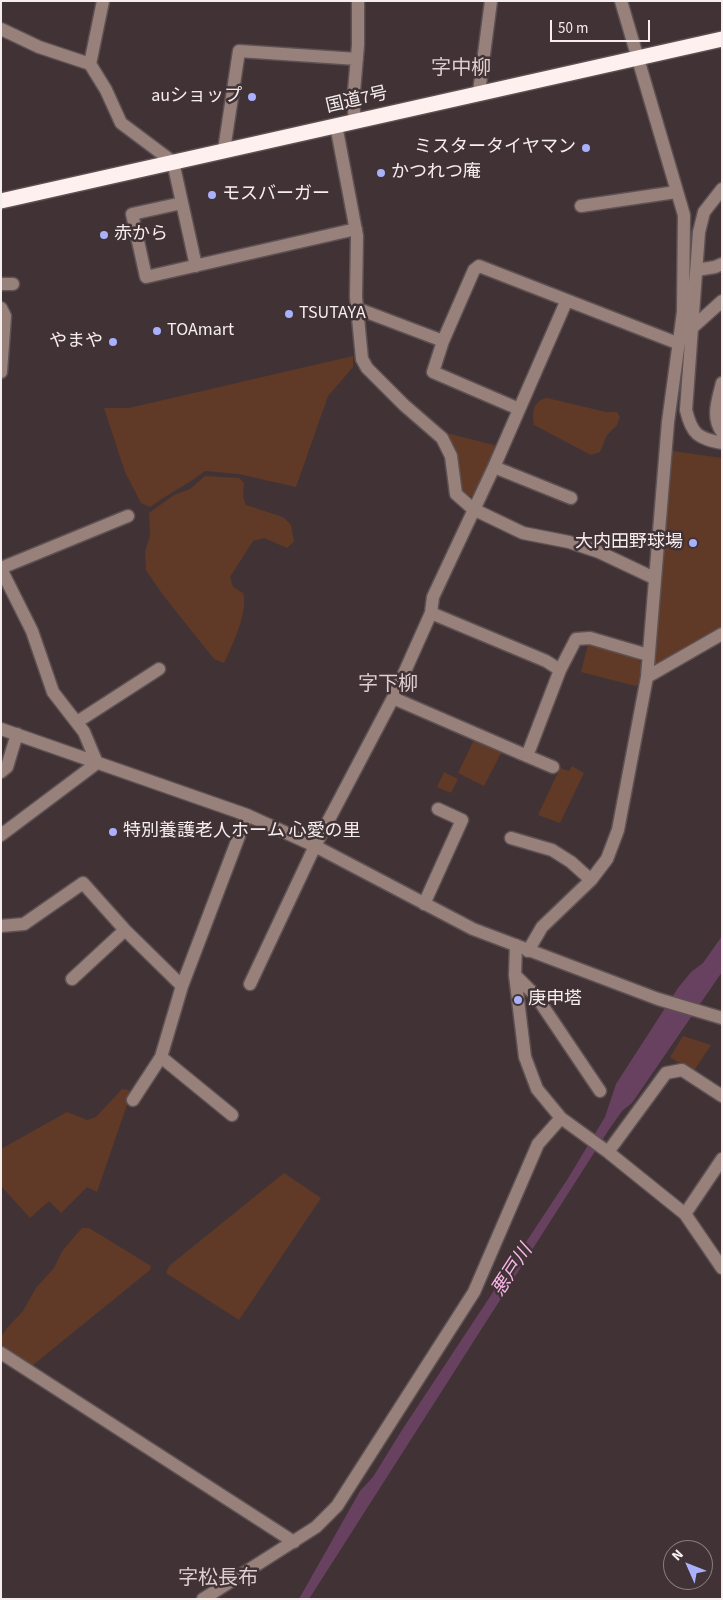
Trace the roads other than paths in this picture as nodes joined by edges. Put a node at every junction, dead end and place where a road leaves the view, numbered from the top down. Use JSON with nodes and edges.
{"nodes":[{"id":1,"x":103,"y":1,"type":"edge"},
{"id":2,"x":358,"y":1,"type":"edge"},
{"id":3,"x":491,"y":1,"type":"edge"},
{"id":4,"x":621,"y":1,"type":"edge"},
{"id":5,"x":1,"y":29,"type":"edge"},
{"id":6,"x":722,"y":39,"type":"edge"},
{"id":7,"x":636,"y":58,"type":"junction"},
{"id":8,"x":357,"y":59,"type":"junction"},
{"id":9,"x":90,"y":64,"type":"junction"},
{"id":10,"x":479,"y":92,"type":"junction"},
{"id":11,"x":355,"y":120,"type":"junction"},
{"id":12,"x":336,"y":125,"type":"junction"},
{"id":13,"x":224,"y":150,"type":"junction"},
{"id":14,"x":173,"y":162,"type":"junction"},
{"id":15,"x":722,"y":189,"type":"edge"},
{"id":16,"x":676,"y":192,"type":"junction"},
{"id":17,"x":1,"y":200,"type":"edge"},
{"id":18,"x":182,"y":203,"type":"junction"},
{"id":19,"x":581,"y":206,"type":"dead end"},
{"id":20,"x":356,"y":233,"type":"junction"},
{"id":21,"x":722,"y":264,"type":"edge"},
{"id":22,"x":196,"y":266,"type":"junction"},
{"id":23,"x":696,"y":270,"type":"junction"},
{"id":24,"x":722,"y":301,"type":"edge"},
{"id":25,"x":566,"y":302,"type":"junction"},
{"id":26,"x":1,"y":308,"type":"edge"},
{"id":27,"x":356,"y":308,"type":"junction"},
{"id":28,"x":692,"y":328,"type":"junction"},
{"id":29,"x":443,"y":341,"type":"junction"},
{"id":30,"x":677,"y":344,"type":"junction"},
{"id":31,"x":1,"y":372,"type":"edge"},
{"id":32,"x":722,"y":383,"type":"edge"},
{"id":33,"x":519,"y":409,"type":"junction"},
{"id":34,"x":722,"y":432,"type":"edge"},
{"id":35,"x":722,"y":443,"type":"edge"},
{"id":36,"x":494,"y":467,"type":"junction"},
{"id":37,"x":571,"y":498,"type":"dead end"},
{"id":38,"x":473,"y":509,"type":"junction"},
{"id":39,"x":128,"y":516,"type":"dead end"},
{"id":40,"x":1,"y":568,"type":"edge"},
{"id":41,"x":654,"y":578,"type":"junction"},
{"id":42,"x":431,"y":613,"type":"junction"},
{"id":43,"x":722,"y":634,"type":"edge"},
{"id":44,"x":648,"y":655,"type":"junction"},
{"id":45,"x":159,"y":669,"type":"dead end"},
{"id":46,"x":560,"y":670,"type":"junction"},
{"id":47,"x":647,"y":677,"type":"junction"},
{"id":48,"x":394,"y":698,"type":"junction"},
{"id":49,"x":77,"y":722,"type":"junction"},
{"id":50,"x":1,"y":729,"type":"edge"},
{"id":51,"x":17,"y":734,"type":"junction"},
{"id":52,"x":527,"y":756,"type":"junction"},
{"id":53,"x":97,"y":762,"type":"junction"},
{"id":54,"x":553,"y":767,"type":"dead end"},
{"id":55,"x":1,"y":772,"type":"edge"},
{"id":56,"x":438,"y":808,"type":"dead end"},
{"id":57,"x":247,"y":815,"type":"junction"},
{"id":58,"x":1,"y":835,"type":"edge"},
{"id":59,"x":511,"y":838,"type":"dead end"},
{"id":60,"x":315,"y":846,"type":"junction"},
{"id":61,"x":591,"y":880,"type":"junction"},
{"id":62,"x":424,"y":904,"type":"junction"},
{"id":63,"x":1,"y":926,"type":"edge"},
{"id":64,"x":125,"y":930,"type":"junction"},
{"id":65,"x":522,"y":948,"type":"junction"},
{"id":66,"x":515,"y":975,"type":"junction"},
{"id":67,"x":72,"y":979,"type":"dead end"},
{"id":68,"x":250,"y":984,"type":"dead end"},
{"id":69,"x":182,"y":986,"type":"junction"},
{"id":70,"x":722,"y":1018,"type":"edge"},
{"id":71,"x":161,"y":1057,"type":"junction"},
{"id":72,"x":600,"y":1091,"type":"dead end"},
{"id":73,"x":722,"y":1096,"type":"edge"},
{"id":74,"x":133,"y":1100,"type":"dead end"},
{"id":75,"x":232,"y":1115,"type":"dead end"},
{"id":76,"x":561,"y":1118,"type":"junction"},
{"id":77,"x":608,"y":1152,"type":"junction"},
{"id":78,"x":722,"y":1159,"type":"edge"},
{"id":79,"x":685,"y":1214,"type":"junction"},
{"id":80,"x":722,"y":1268,"type":"edge"},
{"id":81,"x":1,"y":1352,"type":"edge"},
{"id":82,"x":294,"y":1542,"type":"junction"},
{"id":83,"x":213,"y":1597,"type":"edge"}],
"edges":[{"from":1,"to":9,"type":"street"},
{"from":2,"to":8,"type":"street"},
{"from":3,"to":10,"type":"street"},
{"from":4,"to":7,"type":"street"},
{"from":5,"to":9,"type":"street"},
{"from":6,"to":7,"type":"highway","name":"国道7号"},
{"from":7,"to":10,"type":"highway","name":"国道7号"},
{"from":7,"to":16,"type":"street"},
{"from":8,"to":11,"type":"street"},
{"from":8,"to":13,"type":"street"},
{"from":9,"to":14,"type":"street"},
{"from":10,"to":11,"type":"highway","name":"国道7号"},
{"from":11,"to":12,"type":"highway","name":"国道7号"},
{"from":12,"to":13,"type":"highway","name":"国道7号"},
{"from":12,"to":20,"type":"street"},
{"from":13,"to":14,"type":"highway","name":"国道7号"},
{"from":14,"to":17,"type":"highway","name":"国道7号"},
{"from":14,"to":18,"type":"street"},
{"from":15,"to":23,"type":"street"},
{"from":16,"to":19,"type":"street"},
{"from":16,"to":30,"type":"street"},
{"from":18,"to":22,"type":"street"},
{"from":18,"to":22,"type":"street"},
{"from":20,"to":22,"type":"street"},
{"from":20,"to":27,"type":"street"},
{"from":21,"to":23,"type":"street"},
{"from":23,"to":28,"type":"street"},
{"from":24,"to":28,"type":"street"},
{"from":25,"to":29,"type":"street"},
{"from":25,"to":30,"type":"street"},
{"from":25,"to":33,"type":"street"},
{"from":26,"to":31,"type":"street"},
{"from":27,"to":29,"type":"street"},
{"from":27,"to":38,"type":"street"},
{"from":28,"to":35,"type":"street"},
{"from":29,"to":33,"type":"street"},
{"from":30,"to":41,"type":"street"},
{"from":32,"to":34,"type":"street"},
{"from":33,"to":36,"type":"street"},
{"from":36,"to":37,"type":"street"},
{"from":36,"to":38,"type":"street"},
{"from":38,"to":41,"type":"street"},
{"from":38,"to":42,"type":"street"},
{"from":39,"to":40,"type":"street"},
{"from":40,"to":49,"type":"street"},
{"from":41,"to":44,"type":"street"},
{"from":42,"to":46,"type":"street"},
{"from":42,"to":48,"type":"street"},
{"from":43,"to":47,"type":"street"},
{"from":44,"to":46,"type":"street"},
{"from":44,"to":47,"type":"street"},
{"from":45,"to":49,"type":"street"},
{"from":46,"to":52,"type":"street"},
{"from":47,"to":61,"type":"street"},
{"from":48,"to":52,"type":"street"},
{"from":48,"to":60,"type":"street"},
{"from":49,"to":53,"type":"street"},
{"from":50,"to":51,"type":"street"},
{"from":51,"to":53,"type":"street"},
{"from":51,"to":55,"type":"street"},
{"from":52,"to":54,"type":"street"},
{"from":53,"to":57,"type":"street"},
{"from":53,"to":58,"type":"street"},
{"from":56,"to":62,"type":"street"},
{"from":57,"to":60,"type":"street"},
{"from":57,"to":69,"type":"street"},
{"from":59,"to":61,"type":"street"},
{"from":60,"to":62,"type":"street"},
{"from":60,"to":68,"type":"street"},
{"from":61,"to":65,"type":"street"},
{"from":62,"to":65,"type":"street"},
{"from":63,"to":64,"type":"street"},
{"from":64,"to":67,"type":"street"},
{"from":64,"to":69,"type":"street"},
{"from":65,"to":66,"type":"street"},
{"from":65,"to":70,"type":"street"},
{"from":66,"to":72,"type":"street"},
{"from":66,"to":76,"type":"street"},
{"from":69,"to":71,"type":"street"},
{"from":71,"to":74,"type":"street"},
{"from":71,"to":75,"type":"street"},
{"from":73,"to":77,"type":"street"},
{"from":76,"to":77,"type":"street"},
{"from":76,"to":82,"type":"street"},
{"from":77,"to":79,"type":"street"},
{"from":78,"to":79,"type":"street"},
{"from":79,"to":80,"type":"street"},
{"from":81,"to":82,"type":"street"},
{"from":82,"to":83,"type":"street"}]}
